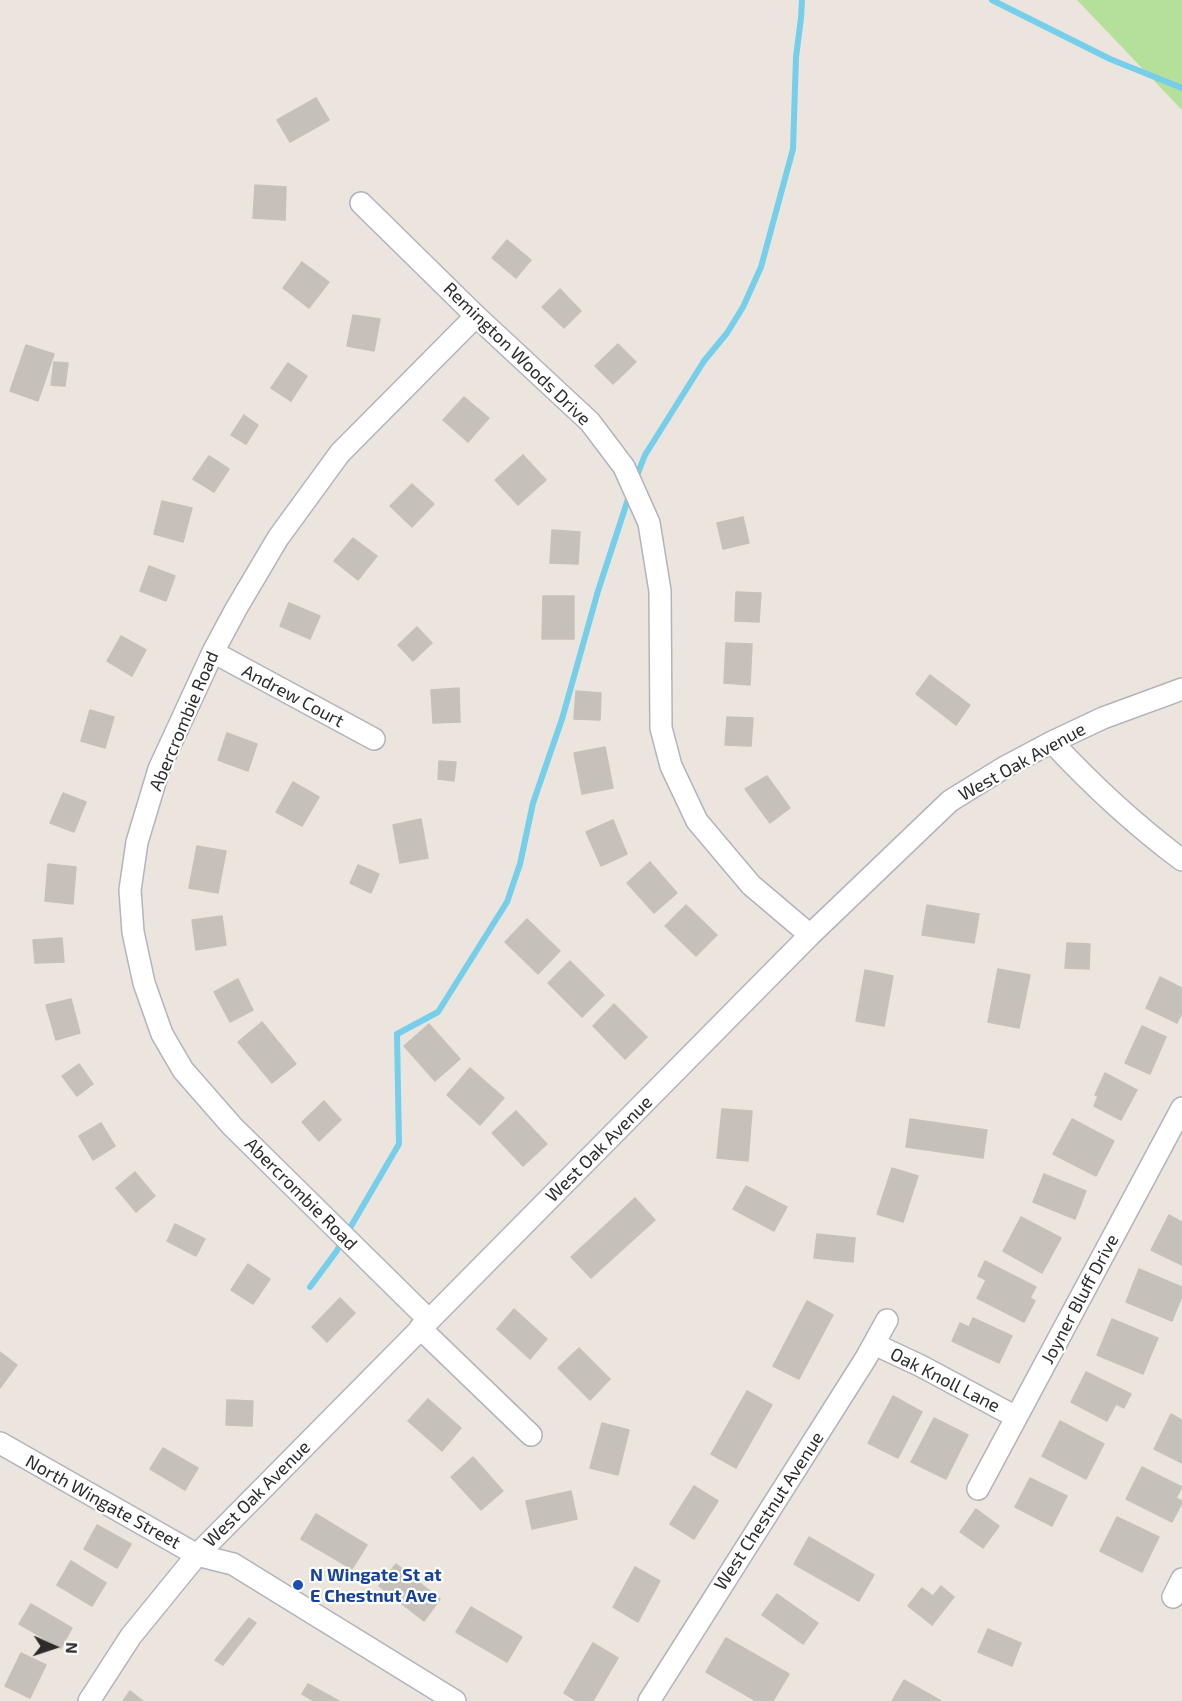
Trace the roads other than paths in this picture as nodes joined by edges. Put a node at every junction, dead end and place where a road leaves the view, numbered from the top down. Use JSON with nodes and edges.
{"nodes":[{"id":1,"x":361,"y":203,"type":"dead end"},
{"id":2,"x":476,"y":316,"type":"junction"},
{"id":3,"x":213,"y":652,"type":"junction"},
{"id":4,"x":1182,"y":689,"type":"edge"},
{"id":5,"x":374,"y":739,"type":"dead end"},
{"id":6,"x":1052,"y":742,"type":"junction"},
{"id":7,"x":1182,"y":860,"type":"edge"},
{"id":8,"x":810,"y":935,"type":"junction"},
{"id":9,"x":1182,"y":1110,"type":"edge"},
{"id":10,"x":887,"y":1320,"type":"dead end"},
{"id":11,"x":425,"y":1324,"type":"junction"},
{"id":12,"x":874,"y":1344,"type":"junction"},
{"id":13,"x":1016,"y":1417,"type":"junction"},
{"id":14,"x":531,"y":1435,"type":"dead end"},
{"id":15,"x":0,"y":1443,"type":"edge"},
{"id":16,"x":978,"y":1489,"type":"dead end"},
{"id":17,"x":197,"y":1555,"type":"junction"},
{"id":18,"x":89,"y":1701,"type":"edge"},
{"id":19,"x":455,"y":1701,"type":"edge"},
{"id":20,"x":649,"y":1701,"type":"edge"}],
"edges":[{"from":1,"to":2,"type":"street","name":"Remington Woods Drive"},
{"from":2,"to":3,"type":"street","name":"Abercrombie Road"},
{"from":2,"to":8,"type":"street","name":"Remington Woods Drive"},
{"from":3,"to":5,"type":"street","name":"Andrew Court"},
{"from":3,"to":11,"type":"street","name":"Abercrombie Road"},
{"from":4,"to":6,"type":"street","name":"West Oak Avenue"},
{"from":6,"to":7,"type":"street"},
{"from":6,"to":8,"type":"street","name":"West Oak Avenue"},
{"from":8,"to":11,"type":"street","name":"West Oak Avenue"},
{"from":9,"to":13,"type":"street","name":"Joyner Bluff Drive"},
{"from":10,"to":12,"type":"street","name":"West Chestnut Avenue"},
{"from":11,"to":14,"type":"street","name":"Abercrombie Road"},
{"from":11,"to":17,"type":"street","name":"West Oak Avenue"},
{"from":12,"to":13,"type":"street","name":"Oak Knoll Lane"},
{"from":12,"to":20,"type":"street","name":"West Chestnut Avenue"},
{"from":13,"to":16,"type":"street","name":"Joyner Bluff Drive"},
{"from":15,"to":17,"type":"street","name":"North Wingate Street"},
{"from":17,"to":18,"type":"street","name":"West Oak Avenue"},
{"from":17,"to":19,"type":"street","name":"North Wingate Street"}]}
